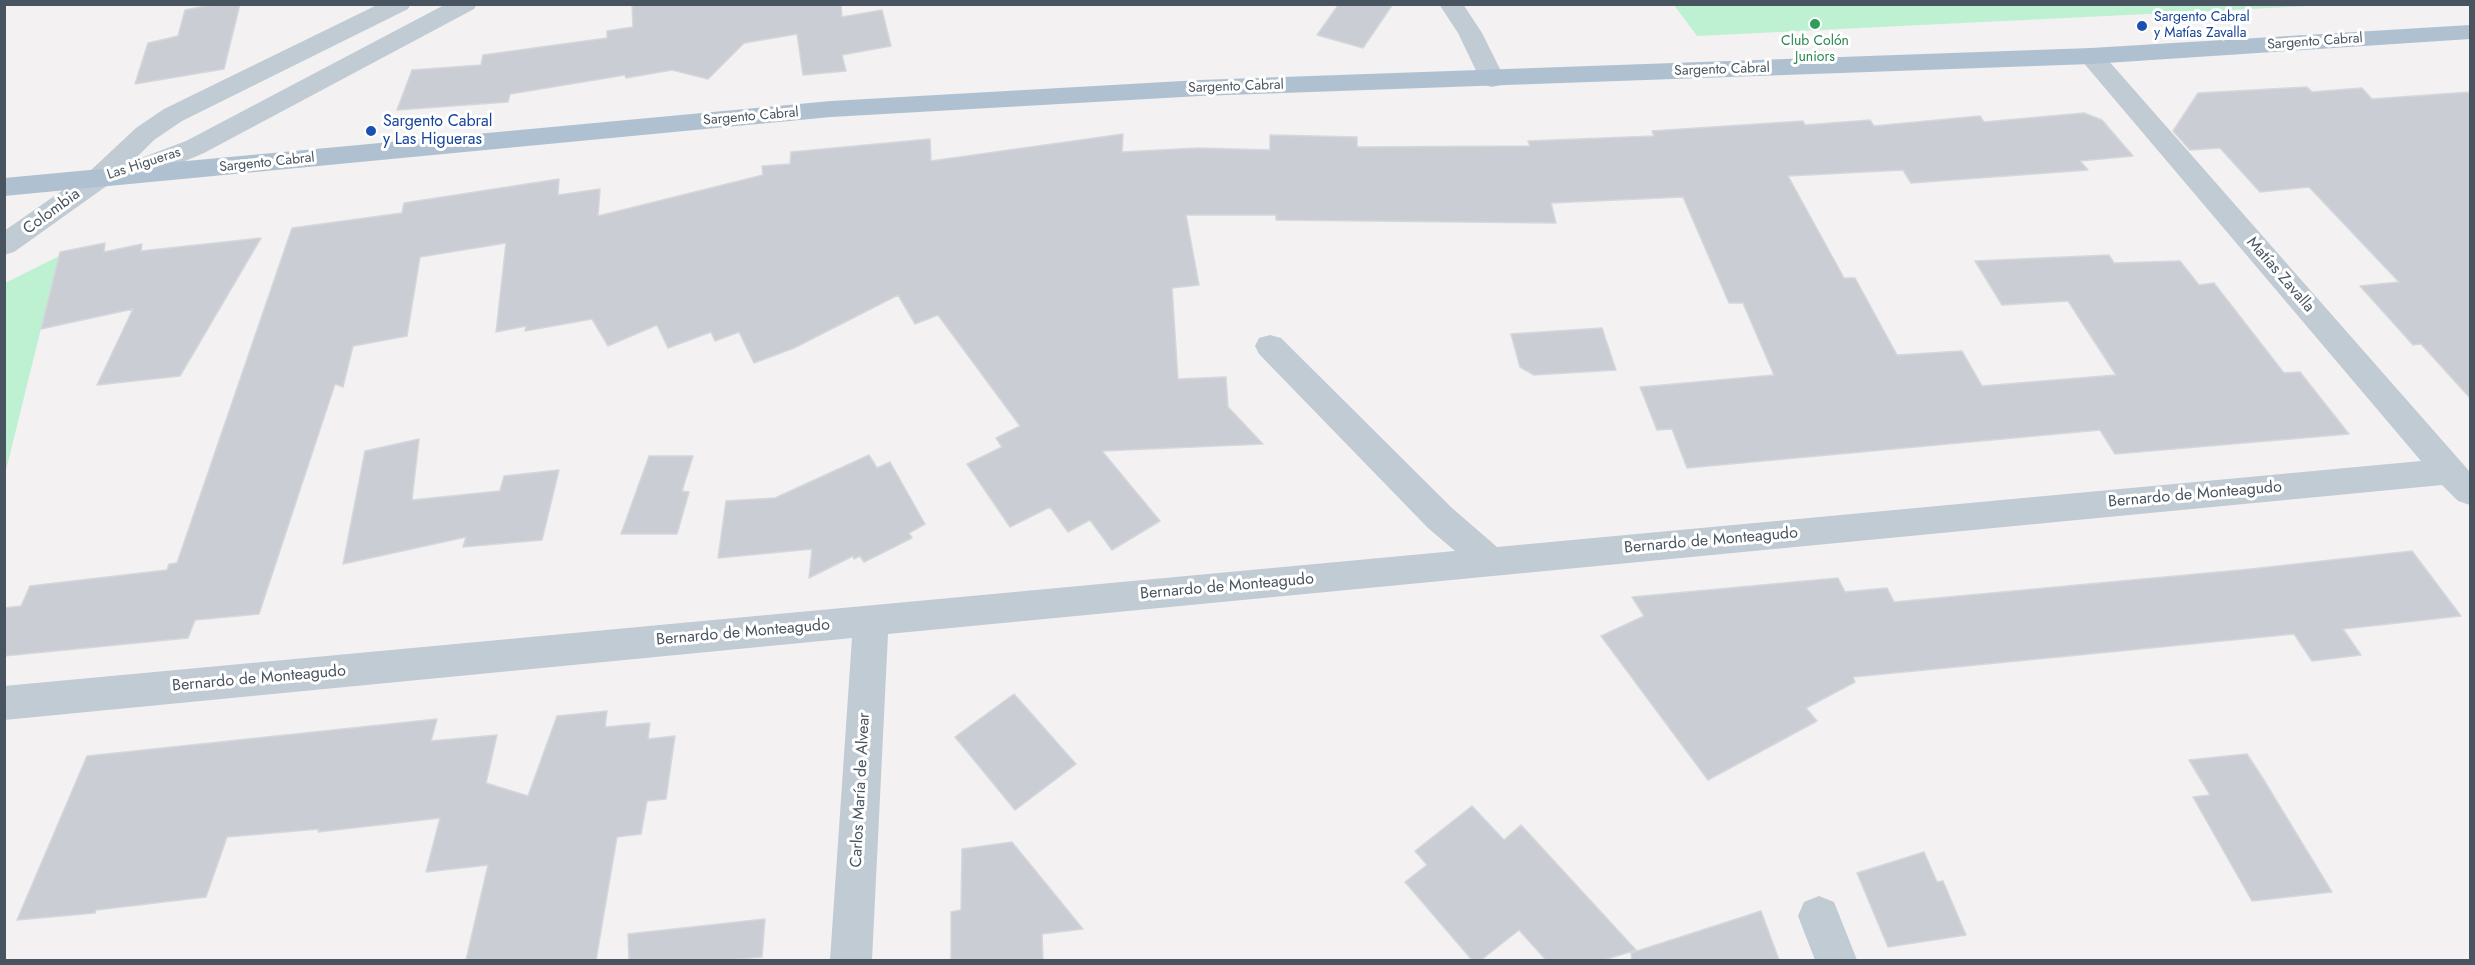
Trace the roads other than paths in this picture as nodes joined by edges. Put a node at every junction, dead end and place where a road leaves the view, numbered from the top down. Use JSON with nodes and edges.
{"nodes":[{"id":1,"x":399,"y":4,"type":"edge"},
{"id":2,"x":465,"y":4,"type":"edge"},
{"id":3,"x":1451,"y":4,"type":"edge"},
{"id":4,"x":2470,"y":32,"type":"edge"},
{"id":5,"x":2091,"y":56,"type":"junction"},
{"id":6,"x":1492,"y":79,"type":"junction"},
{"id":7,"x":99,"y":178,"type":"junction"},
{"id":8,"x":4,"y":187,"type":"edge"},
{"id":9,"x":4,"y":246,"type":"edge"},
{"id":10,"x":1270,"y":346,"type":"dead end"},
{"id":11,"x":2460,"y":481,"type":"edge"},
{"id":12,"x":1491,"y":562,"type":"junction"},
{"id":13,"x":871,"y":620,"type":"junction"},
{"id":14,"x":4,"y":703,"type":"edge"},
{"id":15,"x":1820,"y":916,"type":"dead end"},
{"id":16,"x":851,"y":960,"type":"edge"},
{"id":17,"x":1836,"y":960,"type":"edge"}],
"edges":[{"from":1,"to":7,"type":"street","name":"Las Higueras"},
{"from":2,"to":7,"type":"street","name":"Las Higueras"},
{"from":3,"to":6,"type":"street"},
{"from":4,"to":5,"type":"main road","name":"Sargento Cabral"},
{"from":5,"to":6,"type":"main road","name":"Sargento Cabral"},
{"from":5,"to":11,"type":"street","name":"Matías Zavalla"},
{"from":6,"to":7,"type":"main road","name":"Sargento Cabral"},
{"from":7,"to":8,"type":"main road","name":"Sargento Cabral"},
{"from":7,"to":9,"type":"street","name":"Colombia"},
{"from":10,"to":12,"type":"street"},
{"from":11,"to":12,"type":"street","name":"Bernardo de Monteagudo"},
{"from":12,"to":13,"type":"street","name":"Bernardo de Monteagudo"},
{"from":13,"to":14,"type":"street","name":"Bernardo de Monteagudo"},
{"from":13,"to":16,"type":"street","name":"Carlos María de Alvear"},
{"from":15,"to":17,"type":"street"}]}
